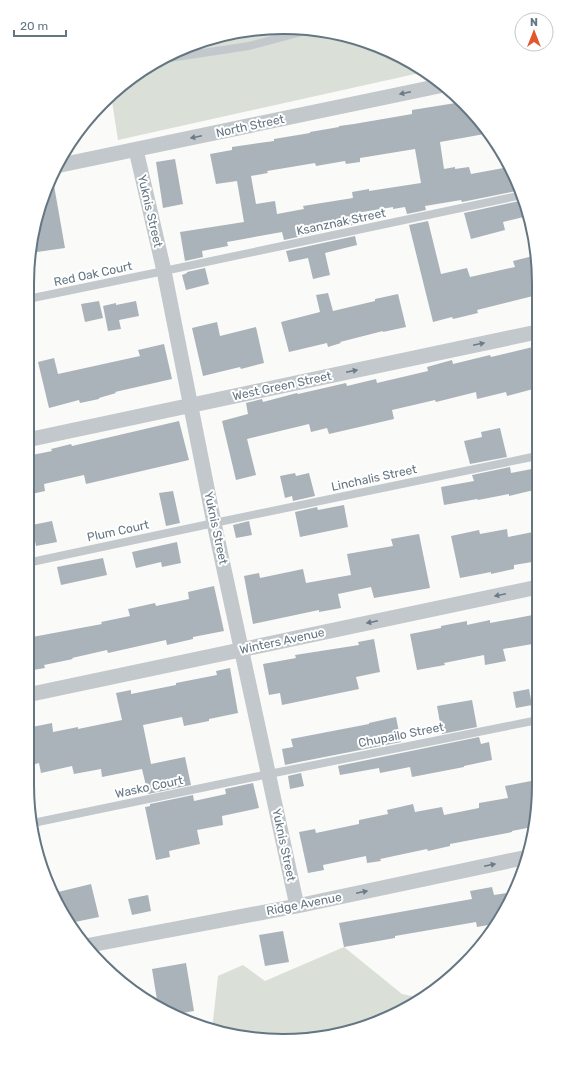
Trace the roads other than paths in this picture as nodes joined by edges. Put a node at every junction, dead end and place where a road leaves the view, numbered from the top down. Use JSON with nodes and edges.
{"nodes":[{"id":1,"x":292,"y":35,"type":"edge"},
{"id":2,"x":181,"y":56,"type":"edge"},
{"id":3,"x":437,"y":87,"type":"edge"},
{"id":4,"x":136,"y":150,"type":"junction"},
{"id":5,"x":64,"y":164,"type":"edge"},
{"id":6,"x":516,"y":196,"type":"edge"},
{"id":7,"x":164,"y":271,"type":"junction"},
{"id":8,"x":34,"y":298,"type":"edge"},
{"id":9,"x":532,"y":333,"type":"edge"},
{"id":10,"x":191,"y":406,"type":"junction"},
{"id":11,"x":34,"y":439,"type":"edge"},
{"id":12,"x":532,"y":457,"type":"edge"},
{"id":13,"x":214,"y":522,"type":"junction"},
{"id":14,"x":34,"y":561,"type":"edge"},
{"id":15,"x":532,"y":588,"type":"edge"},
{"id":16,"x":242,"y":649,"type":"junction"},
{"id":17,"x":34,"y":693,"type":"edge"},
{"id":18,"x":532,"y":721,"type":"edge"},
{"id":19,"x":269,"y":774,"type":"junction"},
{"id":20,"x":37,"y":822,"type":"edge"},
{"id":21,"x":521,"y":858,"type":"edge"},
{"id":22,"x":297,"y":906,"type":"junction"},
{"id":23,"x":92,"y":945,"type":"edge"}],
"edges":[{"from":1,"to":2,"type":"lane"},
{"from":3,"to":4,"type":"street","name":"North Street","one_way":true},
{"from":4,"to":5,"type":"street","name":"North Street"},
{"from":4,"to":7,"type":"street","name":"Yuknis Street"},
{"from":6,"to":7,"type":"lane","name":"Ksanznak Street"},
{"from":7,"to":8,"type":"lane","name":"Red Oak Court"},
{"from":7,"to":10,"type":"street","name":"Yuknis Street"},
{"from":10,"to":9,"type":"street","name":"West Green Street","one_way":true},
{"from":10,"to":11,"type":"street","name":"West Green Street"},
{"from":10,"to":13,"type":"street","name":"Yuknis Street"},
{"from":12,"to":13,"type":"lane","name":"Linchalis Street"},
{"from":13,"to":14,"type":"lane","name":"Plum Court"},
{"from":13,"to":16,"type":"street","name":"Yuknis Street"},
{"from":15,"to":16,"type":"street","name":"Winters Avenue","one_way":true},
{"from":16,"to":17,"type":"street","name":"Winters Avenue"},
{"from":16,"to":19,"type":"street","name":"Yuknis Street"},
{"from":18,"to":19,"type":"lane","name":"Chupailo Street"},
{"from":19,"to":20,"type":"lane","name":"Wasko Court"},
{"from":19,"to":22,"type":"street","name":"Yuknis Street"},
{"from":22,"to":21,"type":"street","name":"Ridge Avenue","one_way":true},
{"from":22,"to":23,"type":"street","name":"Ridge Avenue"}]}
